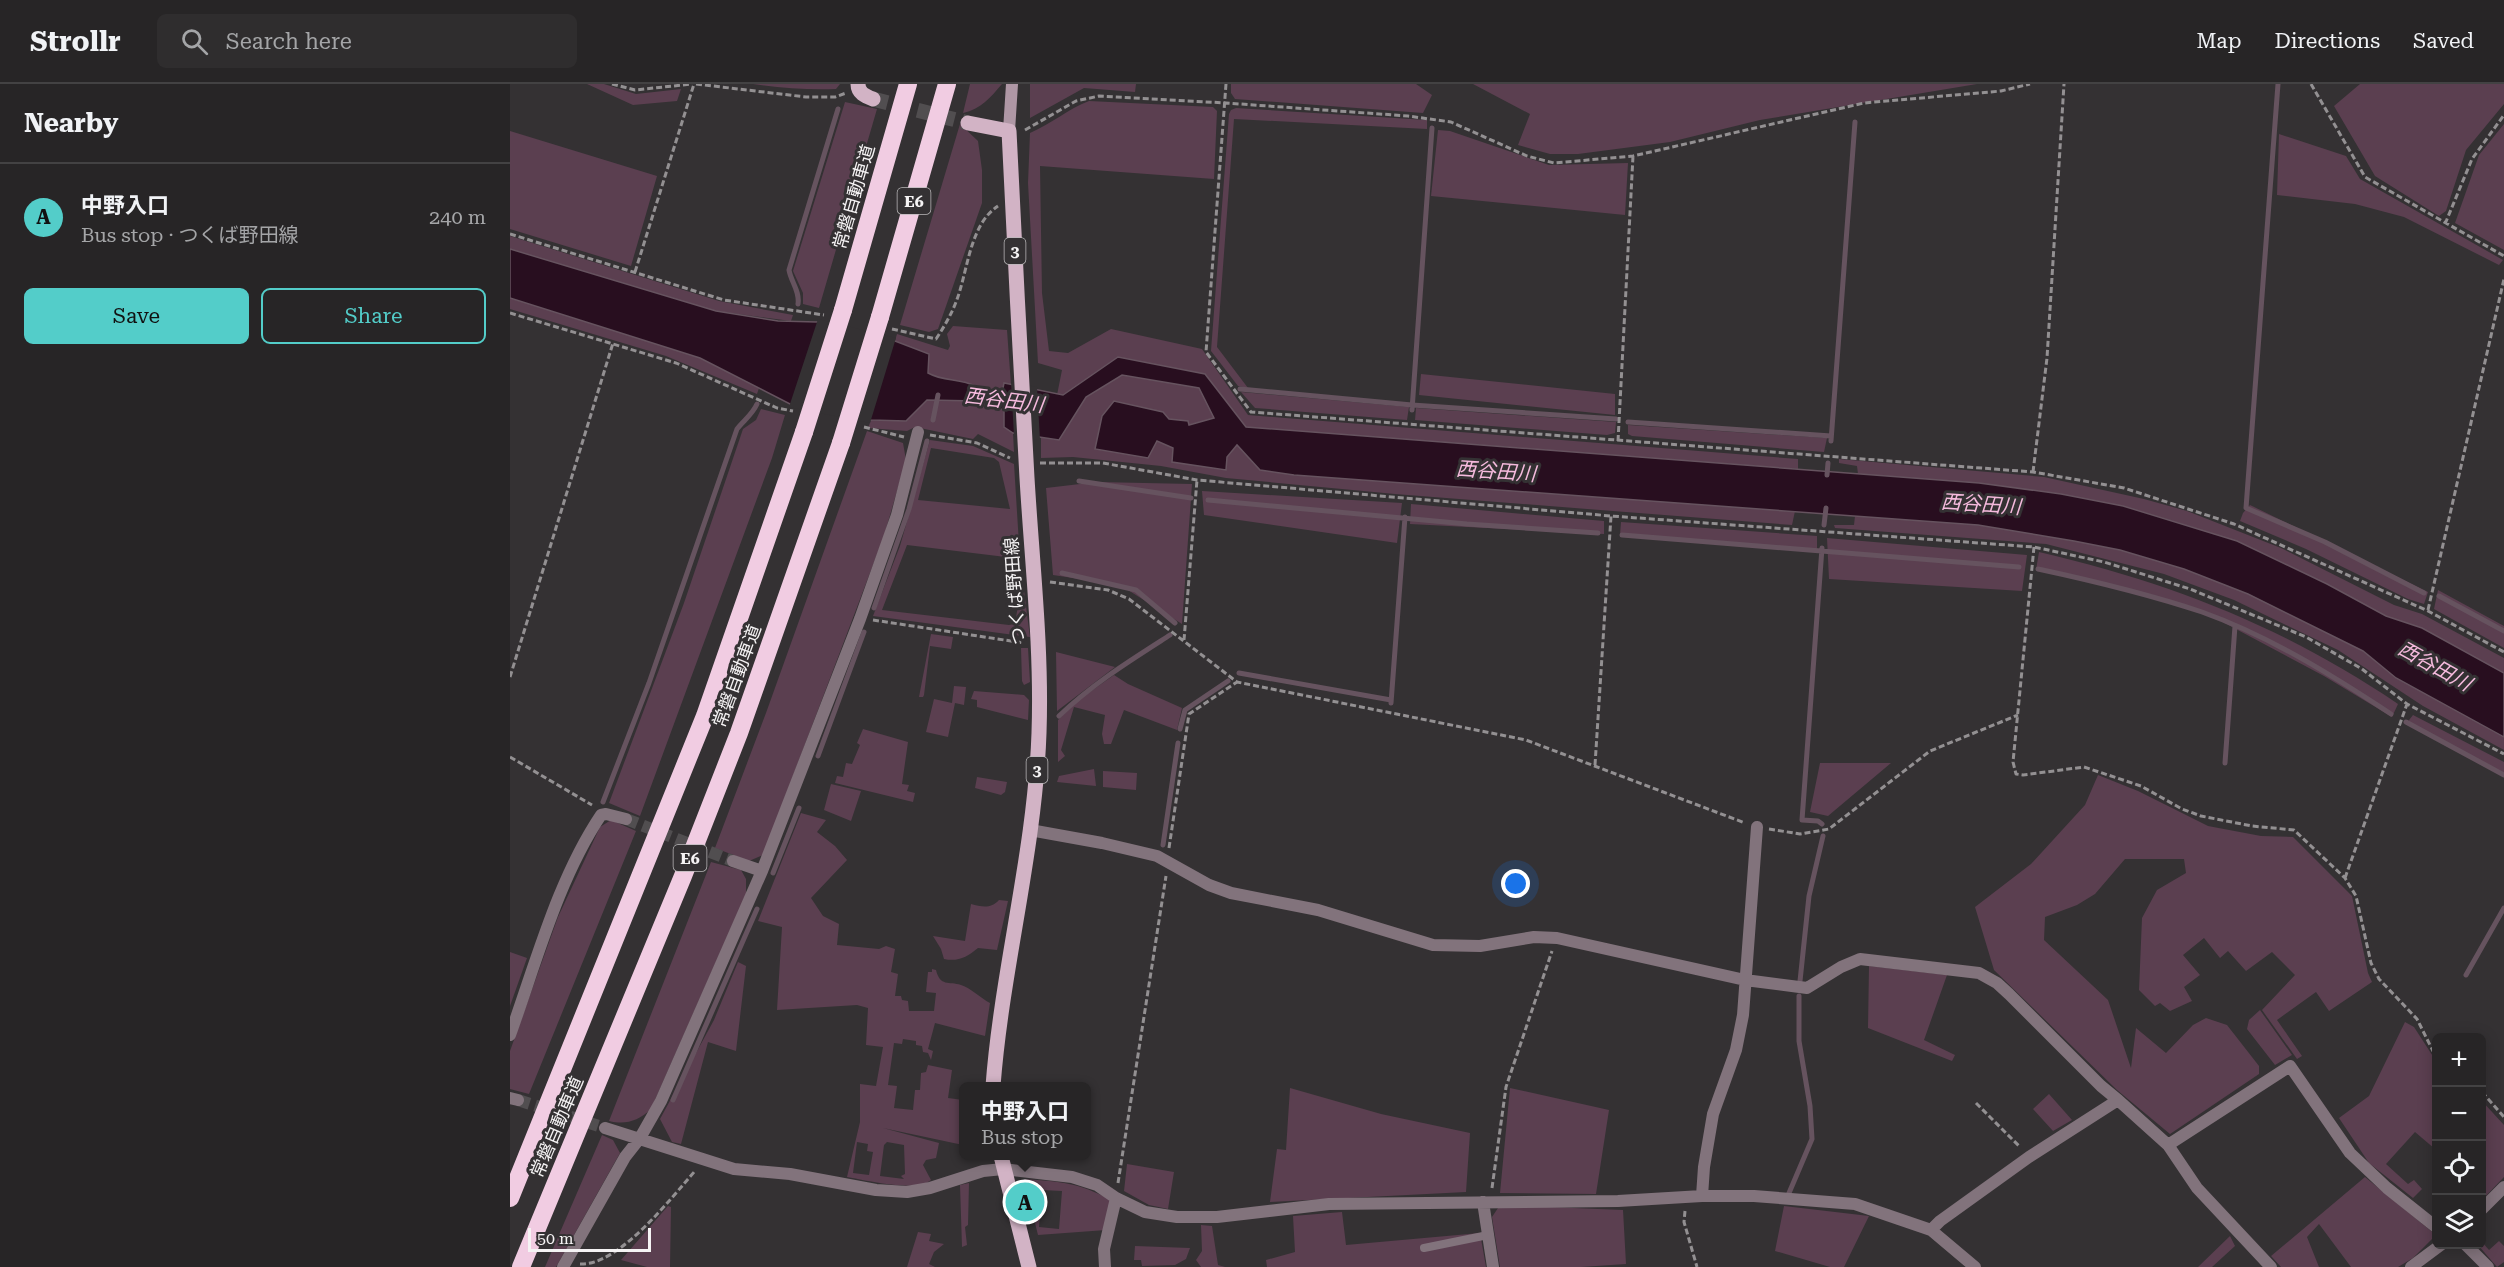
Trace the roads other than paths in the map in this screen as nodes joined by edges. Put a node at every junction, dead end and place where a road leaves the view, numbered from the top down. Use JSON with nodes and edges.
{"nodes":[{"id":1,"x":908,"y":84,"type":"edge"},
{"id":2,"x":947,"y":84,"type":"edge"},
{"id":3,"x":1012,"y":84,"type":"edge"},
{"id":4,"x":858,"y":86,"type":"edge"},
{"id":5,"x":873,"y":99,"type":"tunnel mouth"},
{"id":6,"x":968,"y":123,"type":"tunnel mouth"},
{"id":7,"x":1009,"y":131,"type":"junction"},
{"id":8,"x":918,"y":432,"type":"road end"},
{"id":9,"x":626,"y":819,"type":"tunnel mouth"},
{"id":10,"x":1757,"y":827,"type":"road end"},
{"id":11,"x":1030,"y":830,"type":"junction"},
{"id":12,"x":733,"y":861,"type":"tunnel mouth"},
{"id":13,"x":762,"y":872,"type":"junction"},
{"id":14,"x":1745,"y":980,"type":"junction"},
{"id":15,"x":510,"y":1035,"type":"edge"},
{"id":16,"x":993,"y":1082,"type":"edge"},
{"id":17,"x":2118,"y":1100,"type":"junction"},
{"id":18,"x":605,"y":1128,"type":"tunnel mouth"},
{"id":19,"x":640,"y":1138,"type":"junction"},
{"id":20,"x":2168,"y":1145,"type":"junction"},
{"id":21,"x":1002,"y":1162,"type":"edge"},
{"id":22,"x":2504,"y":1187,"type":"edge"},
{"id":23,"x":1702,"y":1196,"type":"junction"},
{"id":24,"x":510,"y":1198,"type":"edge"},
{"id":25,"x":1116,"y":1198,"type":"junction"},
{"id":26,"x":1487,"y":1202,"type":"junction"},
{"id":27,"x":2486,"y":1204,"type":"edge"},
{"id":28,"x":2432,"y":1224,"type":"edge"},
{"id":29,"x":1931,"y":1230,"type":"junction"},
{"id":30,"x":1488,"y":1235,"type":"junction"},
{"id":31,"x":1424,"y":1248,"type":"dead end"},
{"id":32,"x":2436,"y":1249,"type":"edge"},
{"id":33,"x":2469,"y":1249,"type":"edge"},
{"id":34,"x":565,"y":1265,"type":"edge"},
{"id":35,"x":521,"y":1267,"type":"edge"},
{"id":36,"x":1029,"y":1267,"type":"edge"},
{"id":37,"x":1105,"y":1267,"type":"edge"},
{"id":38,"x":1493,"y":1267,"type":"edge"},
{"id":39,"x":1975,"y":1267,"type":"edge"},
{"id":40,"x":2271,"y":1267,"type":"edge"},
{"id":41,"x":2411,"y":1267,"type":"edge"},
{"id":42,"x":2488,"y":1267,"type":"edge"}],
"edges":[{"from":1,"to":24,"type":"highway","name":"常磐自動車道","number":"E6","bridge":true},
{"from":2,"to":35,"type":"highway","name":"常磐自動車道","number":"E6","bridge":true},
{"from":3,"to":7,"type":"main road"},
{"from":4,"to":5,"type":"main road"},
{"from":6,"to":7,"type":"main road"},
{"from":7,"to":11,"type":"main road","name":"つくば野田線","number":"3"},
{"from":8,"to":13,"type":"street"},
{"from":9,"to":15,"type":"street"},
{"from":10,"to":14,"type":"street"},
{"from":11,"to":14,"type":"street"},
{"from":11,"to":16,"type":"main road","name":"つくば野田線","number":"3"},
{"from":12,"to":13,"type":"street"},
{"from":13,"to":19,"type":"street"},
{"from":14,"to":17,"type":"street"},
{"from":14,"to":23,"type":"street"},
{"from":17,"to":20,"type":"street"},
{"from":17,"to":29,"type":"street"},
{"from":18,"to":19,"type":"street"},
{"from":19,"to":21,"type":"street"},
{"from":19,"to":34,"type":"street"},
{"from":20,"to":28,"type":"street"},
{"from":20,"to":40,"type":"street"},
{"from":21,"to":25,"type":"street"},
{"from":21,"to":36,"type":"main road"},
{"from":22,"to":27,"type":"street"},
{"from":23,"to":26,"type":"street"},
{"from":23,"to":29,"type":"street"},
{"from":25,"to":26,"type":"street"},
{"from":25,"to":37,"type":"street"},
{"from":26,"to":30,"type":"street"},
{"from":29,"to":39,"type":"street"},
{"from":30,"to":31,"type":"lane"},
{"from":30,"to":38,"type":"street"},
{"from":32,"to":41,"type":"street"},
{"from":33,"to":42,"type":"street"}]}
